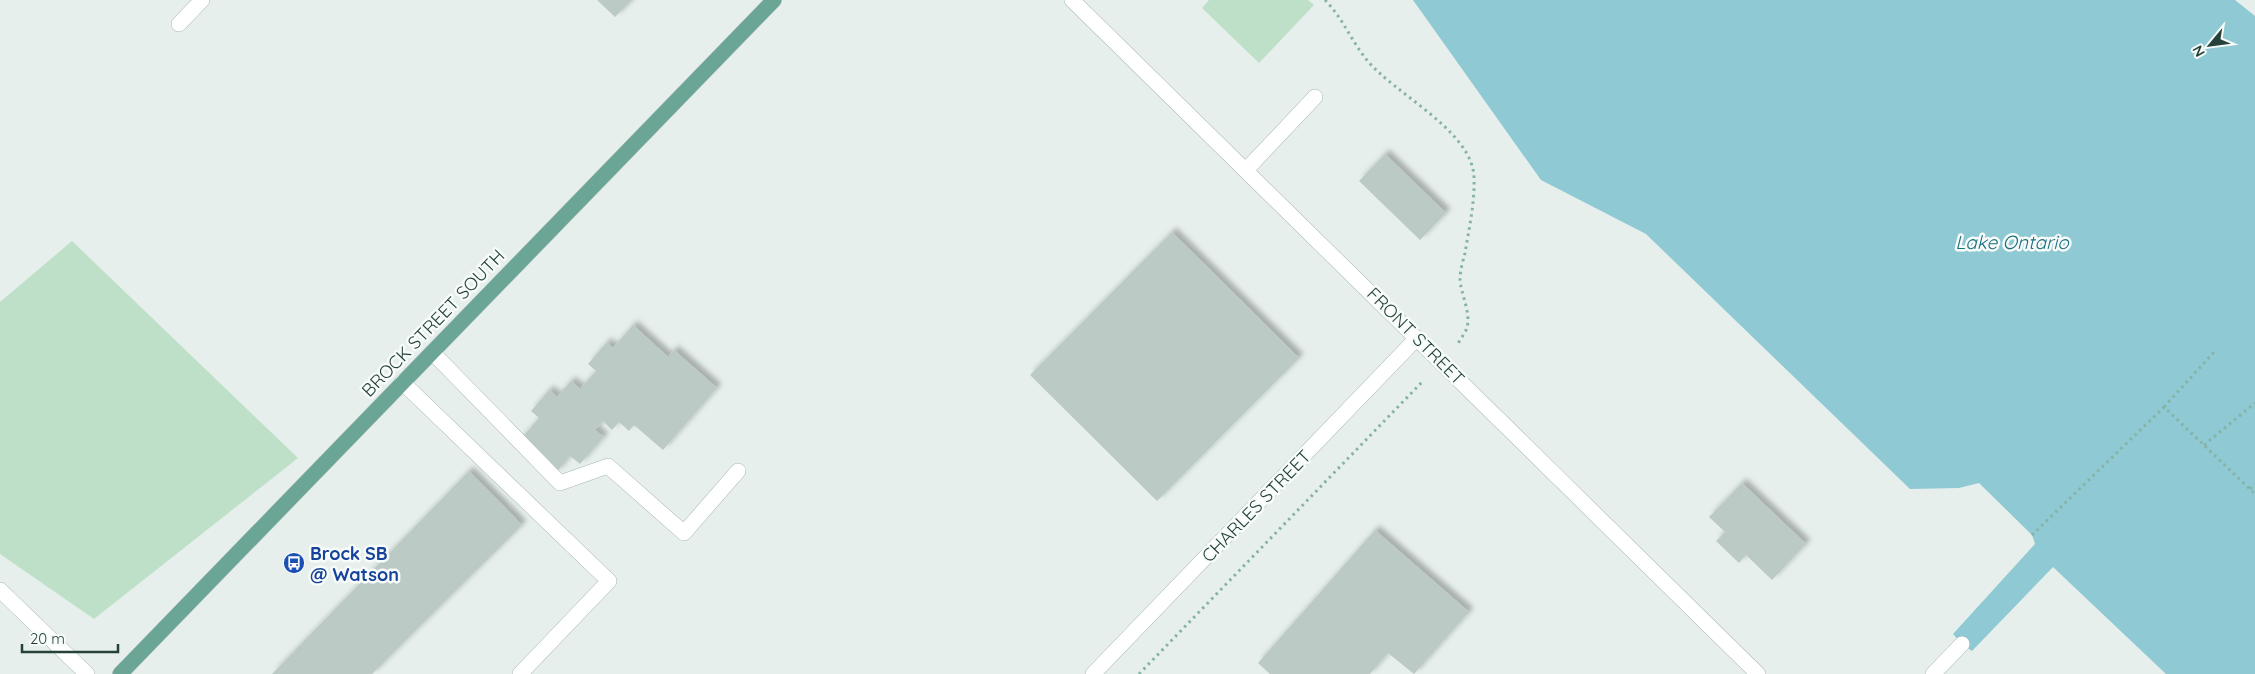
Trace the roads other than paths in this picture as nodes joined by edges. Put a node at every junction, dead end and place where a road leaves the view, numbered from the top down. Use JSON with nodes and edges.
{"nodes":[{"id":1,"x":202,"y":0,"type":"edge"},
{"id":2,"x":774,"y":0,"type":"edge"},
{"id":3,"x":1072,"y":0,"type":"edge"},
{"id":4,"x":179,"y":24,"type":"dead end"},
{"id":5,"x":1315,"y":97,"type":"dead end"},
{"id":6,"x":1246,"y":170,"type":"junction"},
{"id":7,"x":1417,"y":338,"type":"junction"},
{"id":8,"x":432,"y":352,"type":"junction"},
{"id":9,"x":402,"y":382,"type":"junction"},
{"id":10,"x":738,"y":471,"type":"dead end"},
{"id":11,"x":0,"y":590,"type":"edge"},
{"id":12,"x":1962,"y":644,"type":"dead end"},
{"id":13,"x":87,"y":674,"type":"edge"},
{"id":14,"x":120,"y":674,"type":"edge"},
{"id":15,"x":520,"y":674,"type":"edge"},
{"id":16,"x":1093,"y":674,"type":"edge"},
{"id":17,"x":1758,"y":674,"type":"edge"},
{"id":18,"x":1933,"y":674,"type":"edge"}],
"edges":[{"from":1,"to":4,"type":"street"},
{"from":2,"to":8,"type":"main road","name":"BROCK STREET SOUTH"},
{"from":3,"to":6,"type":"street","name":"FRONT STREET"},
{"from":5,"to":6,"type":"street"},
{"from":6,"to":7,"type":"street","name":"FRONT STREET"},
{"from":7,"to":16,"type":"street","name":"CHARLES STREET"},
{"from":7,"to":17,"type":"street","name":"FRONT STREET"},
{"from":8,"to":9,"type":"main road","name":"BROCK STREET SOUTH"},
{"from":8,"to":10,"type":"street"},
{"from":9,"to":14,"type":"main road","name":"BROCK STREET SOUTH"},
{"from":9,"to":15,"type":"street"},
{"from":11,"to":13,"type":"street"},
{"from":12,"to":18,"type":"street"}]}
